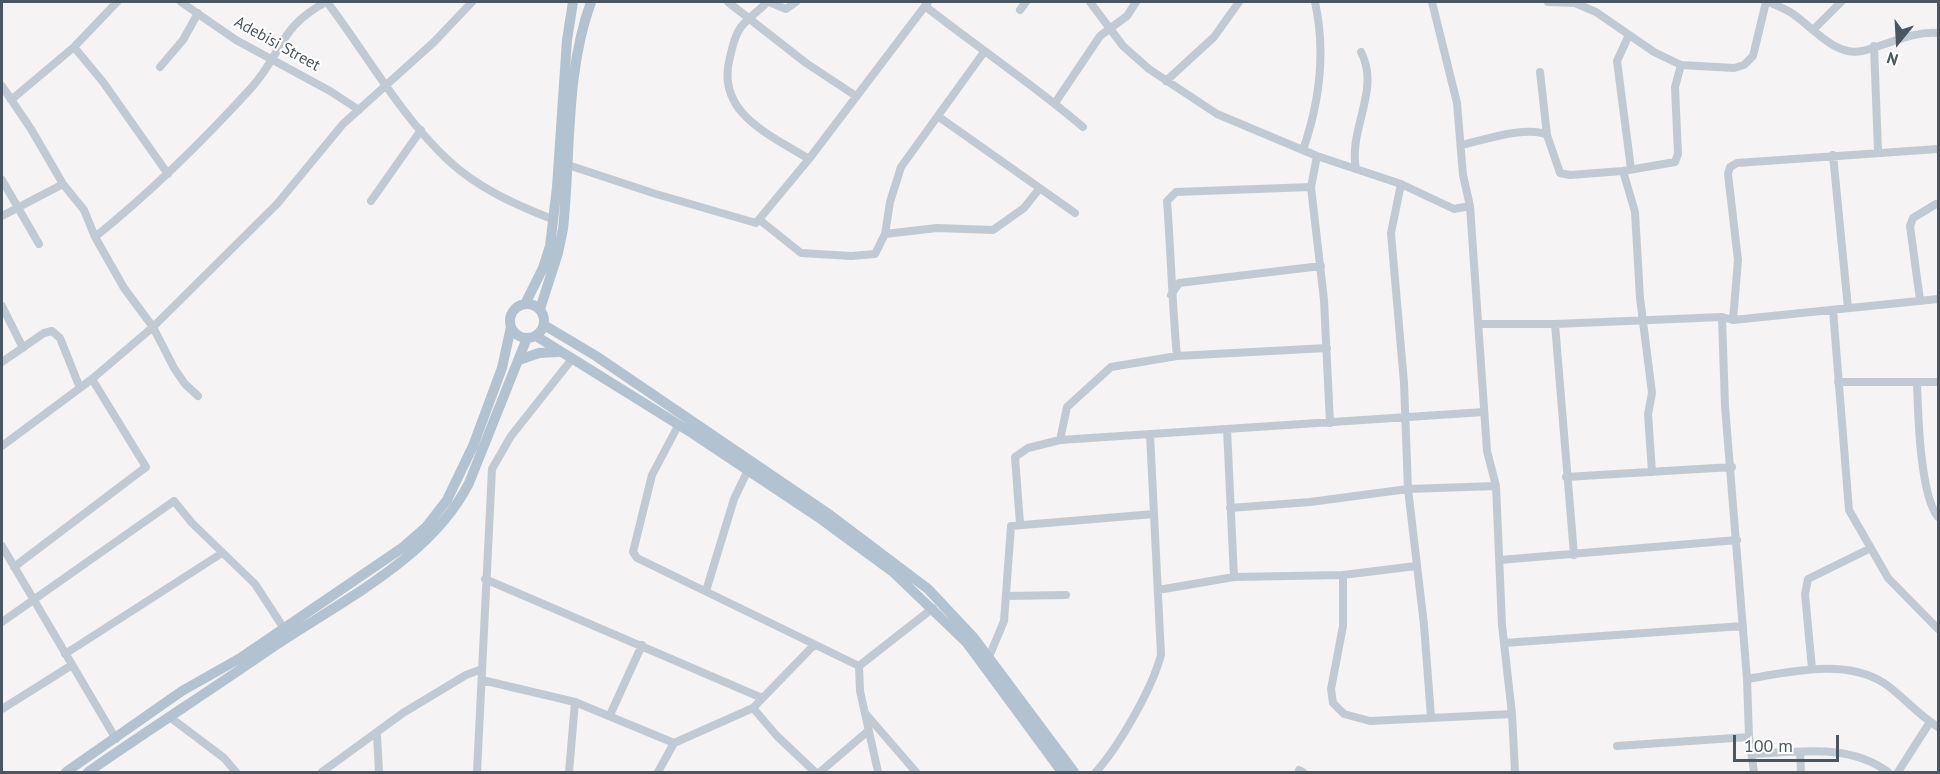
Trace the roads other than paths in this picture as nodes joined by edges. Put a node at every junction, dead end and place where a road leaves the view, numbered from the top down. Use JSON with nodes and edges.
{"nodes":[{"id":1,"x":117,"y":2,"type":"edge"},
{"id":2,"x":181,"y":2,"type":"edge"},
{"id":3,"x":326,"y":2,"type":"edge"},
{"id":4,"x":472,"y":2,"type":"edge"},
{"id":5,"x":567,"y":2,"type":"edge"},
{"id":6,"x":573,"y":2,"type":"edge"},
{"id":7,"x":591,"y":2,"type":"edge"},
{"id":8,"x":728,"y":2,"type":"edge"},
{"id":9,"x":769,"y":2,"type":"edge"},
{"id":10,"x":796,"y":2,"type":"edge"},
{"id":11,"x":1026,"y":2,"type":"edge"},
{"id":12,"x":1090,"y":2,"type":"edge"},
{"id":13,"x":1136,"y":2,"type":"edge"},
{"id":14,"x":1239,"y":2,"type":"edge"},
{"id":15,"x":1315,"y":2,"type":"edge"},
{"id":16,"x":1432,"y":2,"type":"edge"},
{"id":17,"x":1548,"y":2,"type":"edge"},
{"id":18,"x":1575,"y":2,"type":"edge"},
{"id":19,"x":1768,"y":2,"type":"edge"},
{"id":20,"x":1841,"y":2,"type":"edge"},
{"id":21,"x":926,"y":4,"type":"edge"},
{"id":22,"x":1020,"y":10,"type":"dead end"},
{"id":23,"x":198,"y":13,"type":"junction"},
{"id":24,"x":750,"y":20,"type":"junction"},
{"id":25,"x":1111,"y":30,"type":"junction"},
{"id":26,"x":1813,"y":30,"type":"junction"},
{"id":27,"x":1938,"y":33,"type":"edge"},
{"id":28,"x":567,"y":35,"type":"junction"},
{"id":29,"x":1629,"y":35,"type":"junction"},
{"id":30,"x":1874,"y":46,"type":"junction"},
{"id":31,"x":74,"y":47,"type":"junction"},
{"id":32,"x":984,"y":52,"type":"junction"},
{"id":33,"x":1361,"y":52,"type":"dead end"},
{"id":34,"x":271,"y":61,"type":"junction"},
{"id":35,"x":1681,"y":65,"type":"junction"},
{"id":36,"x":160,"y":67,"type":"dead end"},
{"id":37,"x":1540,"y":72,"type":"dead end"},
{"id":38,"x":1166,"y":81,"type":"junction"},
{"id":39,"x":2,"y":86,"type":"edge"},
{"id":40,"x":386,"y":86,"type":"junction"},
{"id":41,"x":856,"y":96,"type":"junction"},
{"id":42,"x":11,"y":100,"type":"junction"},
{"id":43,"x":1055,"y":102,"type":"junction"},
{"id":44,"x":359,"y":110,"type":"junction"},
{"id":45,"x":939,"y":117,"type":"junction"},
{"id":46,"x":1083,"y":127,"type":"dead end"},
{"id":47,"x":421,"y":130,"type":"junction"},
{"id":48,"x":1547,"y":135,"type":"junction"},
{"id":49,"x":1462,"y":145,"type":"junction"},
{"id":50,"x":1938,"y":148,"type":"edge"},
{"id":51,"x":1303,"y":150,"type":"junction"},
{"id":52,"x":1878,"y":151,"type":"junction"},
{"id":53,"x":1833,"y":155,"type":"junction"},
{"id":54,"x":1317,"y":156,"type":"junction"},
{"id":55,"x":809,"y":159,"type":"junction"},
{"id":56,"x":568,"y":165,"type":"junction"},
{"id":57,"x":1356,"y":169,"type":"junction"},
{"id":58,"x":1627,"y":170,"type":"junction"},
{"id":59,"x":168,"y":174,"type":"junction"},
{"id":60,"x":2,"y":180,"type":"edge"},
{"id":61,"x":63,"y":184,"type":"junction"},
{"id":62,"x":1401,"y":184,"type":"junction"},
{"id":63,"x":1311,"y":187,"type":"junction"},
{"id":64,"x":1040,"y":189,"type":"junction"},
{"id":65,"x":371,"y":201,"type":"dead end"},
{"id":66,"x":560,"y":204,"type":"junction"},
{"id":67,"x":1936,"y":204,"type":"dead end"},
{"id":68,"x":1470,"y":206,"type":"junction"},
{"id":69,"x":17,"y":208,"type":"junction"},
{"id":70,"x":1075,"y":213,"type":"dead end"},
{"id":71,"x":2,"y":216,"type":"edge"},
{"id":72,"x":552,"y":219,"type":"junction"},
{"id":73,"x":761,"y":221,"type":"junction"},
{"id":74,"x":885,"y":234,"type":"junction"},
{"id":75,"x":95,"y":237,"type":"junction"},
{"id":76,"x":39,"y":244,"type":"dead end"},
{"id":77,"x":1321,"y":266,"type":"junction"},
{"id":78,"x":1171,"y":295,"type":"junction"},
{"id":79,"x":1938,"y":299,"type":"edge"},
{"id":80,"x":1920,"y":300,"type":"junction"},
{"id":81,"x":525,"y":304,"type":"junction"},
{"id":82,"x":2,"y":306,"type":"edge"},
{"id":83,"x":1848,"y":308,"type":"junction"},
{"id":84,"x":540,"y":309,"type":"junction"},
{"id":85,"x":1833,"y":310,"type":"junction"},
{"id":86,"x":1722,"y":316,"type":"junction"},
{"id":87,"x":1645,"y":319,"type":"junction"},
{"id":88,"x":1733,"y":320,"type":"junction"},
{"id":89,"x":1479,"y":324,"type":"junction"},
{"id":90,"x":1555,"y":324,"type":"junction"},
{"id":91,"x":544,"y":325,"type":"junction"},
{"id":92,"x":153,"y":327,"type":"junction"},
{"id":93,"x":512,"y":327,"type":"junction"},
{"id":94,"x":532,"y":337,"type":"junction"},
{"id":95,"x":23,"y":348,"type":"junction"},
{"id":96,"x":1327,"y":348,"type":"junction"},
{"id":97,"x":558,"y":352,"type":"junction"},
{"id":98,"x":1177,"y":356,"type":"junction"},
{"id":99,"x":572,"y":359,"type":"junction"},
{"id":100,"x":519,"y":360,"type":"junction"},
{"id":101,"x":2,"y":362,"type":"edge"},
{"id":102,"x":92,"y":379,"type":"junction"},
{"id":103,"x":1838,"y":382,"type":"junction"},
{"id":104,"x":1938,"y":382,"type":"edge"},
{"id":105,"x":1917,"y":383,"type":"junction"},
{"id":106,"x":80,"y":388,"type":"junction"},
{"id":107,"x":198,"y":396,"type":"dead end"},
{"id":108,"x":1484,"y":412,"type":"junction"},
{"id":109,"x":1404,"y":416,"type":"junction"},
{"id":110,"x":1330,"y":423,"type":"junction"},
{"id":111,"x":679,"y":424,"type":"junction"},
{"id":112,"x":1227,"y":429,"type":"junction"},
{"id":113,"x":1150,"y":434,"type":"junction"},
{"id":114,"x":1060,"y":440,"type":"junction"},
{"id":115,"x":2,"y":446,"type":"edge"},
{"id":116,"x":1732,"y":467,"type":"junction"},
{"id":117,"x":748,"y":470,"type":"junction"},
{"id":118,"x":1652,"y":472,"type":"junction"},
{"id":119,"x":1566,"y":477,"type":"junction"},
{"id":120,"x":1496,"y":486,"type":"junction"},
{"id":121,"x":1408,"y":489,"type":"junction"},
{"id":122,"x":1230,"y":508,"type":"junction"},
{"id":123,"x":1154,"y":514,"type":"junction"},
{"id":124,"x":1938,"y":517,"type":"edge"},
{"id":125,"x":1020,"y":524,"type":"junction"},
{"id":126,"x":1737,"y":540,"type":"junction"},
{"id":127,"x":2,"y":546,"type":"edge"},
{"id":128,"x":1869,"y":549,"type":"junction"},
{"id":129,"x":222,"y":553,"type":"junction"},
{"id":130,"x":1574,"y":555,"type":"junction"},
{"id":131,"x":1500,"y":560,"type":"junction"},
{"id":132,"x":1416,"y":566,"type":"junction"},
{"id":133,"x":14,"y":567,"type":"junction"},
{"id":134,"x":1342,"y":575,"type":"junction"},
{"id":135,"x":1234,"y":577,"type":"junction"},
{"id":136,"x":485,"y":579,"type":"junction"},
{"id":137,"x":1158,"y":590,"type":"junction"},
{"id":138,"x":706,"y":591,"type":"junction"},
{"id":139,"x":1066,"y":595,"type":"dead end"},
{"id":140,"x":1007,"y":596,"type":"junction"},
{"id":141,"x":32,"y":598,"type":"junction"},
{"id":142,"x":933,"y":608,"type":"junction"},
{"id":143,"x":2,"y":622,"type":"edge"},
{"id":144,"x":1743,"y":626,"type":"junction"},
{"id":145,"x":283,"y":627,"type":"junction"},
{"id":146,"x":1938,"y":629,"type":"edge"},
{"id":147,"x":1504,"y":642,"type":"junction"},
{"id":148,"x":642,"y":645,"type":"junction"},
{"id":149,"x":814,"y":645,"type":"junction"},
{"id":150,"x":65,"y":654,"type":"junction"},
{"id":151,"x":989,"y":657,"type":"junction"},
{"id":152,"x":72,"y":665,"type":"junction"},
{"id":153,"x":859,"y":666,"type":"junction"},
{"id":154,"x":482,"y":669,"type":"junction"},
{"id":155,"x":1812,"y":669,"type":"junction"},
{"id":156,"x":1747,"y":679,"type":"junction"},
{"id":157,"x":482,"y":681,"type":"junction"},
{"id":158,"x":762,"y":698,"type":"junction"},
{"id":159,"x":575,"y":702,"type":"junction"},
{"id":160,"x":753,"y":708,"type":"junction"},
{"id":161,"x":2,"y":709,"type":"edge"},
{"id":162,"x":864,"y":712,"type":"junction"},
{"id":163,"x":1512,"y":714,"type":"junction"},
{"id":164,"x":610,"y":715,"type":"junction"},
{"id":165,"x":1431,"y":717,"type":"junction"},
{"id":166,"x":171,"y":718,"type":"junction"},
{"id":167,"x":1934,"y":724,"type":"edge"},
{"id":168,"x":868,"y":731,"type":"junction"},
{"id":169,"x":377,"y":735,"type":"junction"},
{"id":170,"x":1749,"y":736,"type":"junction"},
{"id":171,"x":117,"y":739,"type":"junction"},
{"id":172,"x":674,"y":743,"type":"junction"},
{"id":173,"x":1617,"y":746,"type":"dead end"},
{"id":174,"x":1800,"y":752,"type":"junction"},
{"id":175,"x":1754,"y":754,"type":"junction"},
{"id":176,"x":662,"y":771,"type":"edge"},
{"id":177,"x":66,"y":772,"type":"edge"},
{"id":178,"x":88,"y":772,"type":"edge"},
{"id":179,"x":236,"y":772,"type":"edge"},
{"id":180,"x":322,"y":772,"type":"edge"},
{"id":181,"x":380,"y":772,"type":"edge"},
{"id":182,"x":477,"y":772,"type":"edge"},
{"id":183,"x":569,"y":772,"type":"edge"},
{"id":184,"x":815,"y":772,"type":"edge"},
{"id":185,"x":820,"y":772,"type":"edge"},
{"id":186,"x":878,"y":772,"type":"edge"},
{"id":187,"x":916,"y":772,"type":"edge"},
{"id":188,"x":1062,"y":772,"type":"edge"},
{"id":189,"x":1074,"y":772,"type":"edge"},
{"id":190,"x":1096,"y":772,"type":"edge"},
{"id":191,"x":1515,"y":772,"type":"edge"},
{"id":192,"x":1754,"y":772,"type":"edge"},
{"id":193,"x":1801,"y":772,"type":"edge"},
{"id":194,"x":1888,"y":772,"type":"edge"},
{"id":195,"x":1898,"y":772,"type":"edge"}],
"edges":[{"from":1,"to":31,"type":"street"},
{"from":2,"to":23,"type":"street","name":"Adebisi Street"},
{"from":3,"to":34,"type":"street"},
{"from":3,"to":40,"type":"street"},
{"from":4,"to":40,"type":"street"},
{"from":5,"to":28,"type":"main road"},
{"from":6,"to":28,"type":"main road"},
{"from":7,"to":56,"type":"main road"},
{"from":8,"to":24,"type":"street"},
{"from":9,"to":10,"type":"street"},
{"from":9,"to":24,"type":"street"},
{"from":11,"to":22,"type":"street"},
{"from":12,"to":25,"type":"street"},
{"from":13,"to":25,"type":"street"},
{"from":14,"to":38,"type":"street"},
{"from":15,"to":51,"type":"street"},
{"from":16,"to":49,"type":"street"},
{"from":17,"to":18,"type":"street"},
{"from":18,"to":29,"type":"street"},
{"from":19,"to":26,"type":"street"},
{"from":19,"to":35,"type":"street"},
{"from":20,"to":26,"type":"street"},
{"from":21,"to":32,"type":"street"},
{"from":21,"to":41,"type":"street"},
{"from":23,"to":34,"type":"street","name":"Adebisi Street"},
{"from":23,"to":36,"type":"street"},
{"from":24,"to":41,"type":"street"},
{"from":24,"to":55,"type":"street"},
{"from":25,"to":38,"type":"street"},
{"from":25,"to":43,"type":"street"},
{"from":26,"to":30,"type":"street"},
{"from":27,"to":30,"type":"street"},
{"from":28,"to":66,"type":"main road"},
{"from":29,"to":35,"type":"street"},
{"from":29,"to":58,"type":"street"},
{"from":30,"to":52,"type":"street"},
{"from":31,"to":42,"type":"street"},
{"from":31,"to":59,"type":"street"},
{"from":32,"to":43,"type":"street"},
{"from":32,"to":45,"type":"street"},
{"from":33,"to":57,"type":"street"},
{"from":34,"to":44,"type":"street","name":"Adebisi Street"},
{"from":34,"to":59,"type":"street"},
{"from":35,"to":58,"type":"street"},
{"from":37,"to":48,"type":"street"},
{"from":38,"to":51,"type":"street"},
{"from":39,"to":42,"type":"street"},
{"from":40,"to":44,"type":"street"},
{"from":40,"to":47,"type":"street"},
{"from":41,"to":55,"type":"street"},
{"from":42,"to":61,"type":"street"},
{"from":43,"to":46,"type":"street"},
{"from":44,"to":92,"type":"street"},
{"from":45,"to":64,"type":"street"},
{"from":45,"to":74,"type":"street"},
{"from":47,"to":65,"type":"street"},
{"from":47,"to":72,"type":"street"},
{"from":48,"to":49,"type":"street"},
{"from":48,"to":58,"type":"street"},
{"from":49,"to":68,"type":"street"},
{"from":50,"to":52,"type":"street"},
{"from":51,"to":54,"type":"street"},
{"from":52,"to":53,"type":"street"},
{"from":53,"to":83,"type":"street"},
{"from":53,"to":88,"type":"street"},
{"from":54,"to":57,"type":"street"},
{"from":54,"to":63,"type":"street"},
{"from":55,"to":73,"type":"street"},
{"from":56,"to":66,"type":"main road"},
{"from":56,"to":73,"type":"street"},
{"from":57,"to":62,"type":"street"},
{"from":58,"to":87,"type":"street"},
{"from":59,"to":75,"type":"street"},
{"from":60,"to":69,"type":"street"},
{"from":61,"to":69,"type":"street"},
{"from":61,"to":75,"type":"street"},
{"from":62,"to":68,"type":"street"},
{"from":62,"to":109,"type":"street"},
{"from":63,"to":77,"type":"street"},
{"from":63,"to":78,"type":"street"},
{"from":64,"to":70,"type":"street"},
{"from":64,"to":74,"type":"street"},
{"from":66,"to":72,"type":"main road"},
{"from":66,"to":84,"type":"main road"},
{"from":67,"to":80,"type":"street"},
{"from":68,"to":89,"type":"street"},
{"from":69,"to":71,"type":"street"},
{"from":69,"to":76,"type":"street"},
{"from":72,"to":81,"type":"main road"},
{"from":73,"to":74,"type":"street"},
{"from":75,"to":92,"type":"street"},
{"from":77,"to":78,"type":"street"},
{"from":77,"to":96,"type":"street"},
{"from":78,"to":98,"type":"street"},
{"from":79,"to":80,"type":"street"},
{"from":80,"to":83,"type":"street"},
{"from":81,"to":84,"type":"main road"},
{"from":81,"to":93,"type":"main road"},
{"from":82,"to":95,"type":"street"},
{"from":83,"to":85,"type":"street"},
{"from":84,"to":91,"type":"main road"},
{"from":85,"to":88,"type":"street"},
{"from":85,"to":103,"type":"street"},
{"from":86,"to":87,"type":"street"},
{"from":86,"to":88,"type":"street"},
{"from":86,"to":116,"type":"street"},
{"from":87,"to":90,"type":"street"},
{"from":87,"to":118,"type":"street"},
{"from":89,"to":90,"type":"street"},
{"from":89,"to":108,"type":"street"},
{"from":90,"to":119,"type":"street"},
{"from":91,"to":94,"type":"main road"},
{"from":91,"to":151,"type":"main road"},
{"from":92,"to":102,"type":"street"},
{"from":92,"to":107,"type":"street"},
{"from":93,"to":94,"type":"main road"},
{"from":93,"to":145,"type":"main road"},
{"from":94,"to":97,"type":"main road"},
{"from":94,"to":100,"type":"main road"},
{"from":95,"to":101,"type":"street"},
{"from":95,"to":106,"type":"street"},
{"from":96,"to":98,"type":"street"},
{"from":96,"to":110,"type":"street"},
{"from":97,"to":99,"type":"main road"},
{"from":97,"to":100,"type":"main road"},
{"from":98,"to":114,"type":"street"},
{"from":99,"to":111,"type":"main road"},
{"from":99,"to":136,"type":"street"},
{"from":100,"to":166,"type":"main road"},
{"from":102,"to":106,"type":"street"},
{"from":102,"to":133,"type":"street"},
{"from":103,"to":105,"type":"street"},
{"from":103,"to":128,"type":"street"},
{"from":104,"to":105,"type":"street"},
{"from":105,"to":124,"type":"street"},
{"from":106,"to":115,"type":"street"},
{"from":108,"to":109,"type":"street"},
{"from":108,"to":120,"type":"street"},
{"from":109,"to":110,"type":"street"},
{"from":109,"to":121,"type":"street"},
{"from":110,"to":112,"type":"street"},
{"from":111,"to":117,"type":"main road"},
{"from":111,"to":138,"type":"street"},
{"from":112,"to":113,"type":"street"},
{"from":112,"to":122,"type":"street"},
{"from":113,"to":114,"type":"street"},
{"from":113,"to":123,"type":"street"},
{"from":114,"to":125,"type":"street"},
{"from":116,"to":118,"type":"street"},
{"from":116,"to":126,"type":"street"},
{"from":117,"to":138,"type":"street"},
{"from":117,"to":142,"type":"main road"},
{"from":118,"to":119,"type":"street"},
{"from":119,"to":130,"type":"street"},
{"from":120,"to":121,"type":"street"},
{"from":120,"to":131,"type":"street"},
{"from":121,"to":122,"type":"street"},
{"from":121,"to":132,"type":"street"},
{"from":122,"to":135,"type":"street"},
{"from":123,"to":125,"type":"street"},
{"from":123,"to":137,"type":"street"},
{"from":125,"to":140,"type":"street"},
{"from":126,"to":130,"type":"street"},
{"from":126,"to":144,"type":"street"},
{"from":127,"to":133,"type":"street"},
{"from":128,"to":146,"type":"street"},
{"from":128,"to":155,"type":"street"},
{"from":129,"to":141,"type":"street"},
{"from":129,"to":145,"type":"street"},
{"from":129,"to":150,"type":"street"},
{"from":130,"to":131,"type":"street"},
{"from":131,"to":147,"type":"street"},
{"from":132,"to":134,"type":"street"},
{"from":132,"to":165,"type":"street"},
{"from":133,"to":141,"type":"street"},
{"from":134,"to":135,"type":"street"},
{"from":134,"to":165,"type":"street"},
{"from":135,"to":137,"type":"street"},
{"from":136,"to":148,"type":"street"},
{"from":136,"to":154,"type":"street"},
{"from":137,"to":190,"type":"street"},
{"from":138,"to":149,"type":"street"},
{"from":139,"to":140,"type":"street"},
{"from":140,"to":151,"type":"street"},
{"from":141,"to":143,"type":"street"},
{"from":141,"to":150,"type":"street"},
{"from":142,"to":153,"type":"street"},
{"from":142,"to":188,"type":"main road"},
{"from":144,"to":147,"type":"street"},
{"from":144,"to":156,"type":"street"},
{"from":145,"to":171,"type":"main road"},
{"from":147,"to":163,"type":"street"},
{"from":148,"to":158,"type":"street"},
{"from":148,"to":164,"type":"street"},
{"from":149,"to":153,"type":"street"},
{"from":149,"to":158,"type":"street"},
{"from":150,"to":152,"type":"street"},
{"from":151,"to":189,"type":"main road"},
{"from":152,"to":161,"type":"street"},
{"from":152,"to":171,"type":"street"},
{"from":153,"to":162,"type":"street"},
{"from":154,"to":157,"type":"street"},
{"from":154,"to":169,"type":"street"},
{"from":155,"to":156,"type":"street"},
{"from":155,"to":167,"type":"street"},
{"from":156,"to":170,"type":"street"},
{"from":157,"to":159,"type":"street"},
{"from":157,"to":182,"type":"street"},
{"from":158,"to":160,"type":"street"},
{"from":159,"to":164,"type":"street"},
{"from":159,"to":183,"type":"street"},
{"from":160,"to":172,"type":"street"},
{"from":160,"to":184,"type":"street"},
{"from":162,"to":168,"type":"street"},
{"from":162,"to":187,"type":"street"},
{"from":163,"to":165,"type":"street"},
{"from":163,"to":191,"type":"street"},
{"from":164,"to":172,"type":"street"},
{"from":166,"to":178,"type":"main road"},
{"from":166,"to":179,"type":"street"},
{"from":167,"to":195,"type":"street"},
{"from":168,"to":185,"type":"street"},
{"from":168,"to":186,"type":"street"},
{"from":169,"to":180,"type":"street"},
{"from":169,"to":181,"type":"street"},
{"from":170,"to":173,"type":"street"},
{"from":170,"to":175,"type":"street"},
{"from":171,"to":177,"type":"main road"},
{"from":172,"to":176,"type":"street"},
{"from":174,"to":175,"type":"street"},
{"from":174,"to":193,"type":"street"},
{"from":174,"to":194,"type":"street"},
{"from":175,"to":192,"type":"street"}]}
